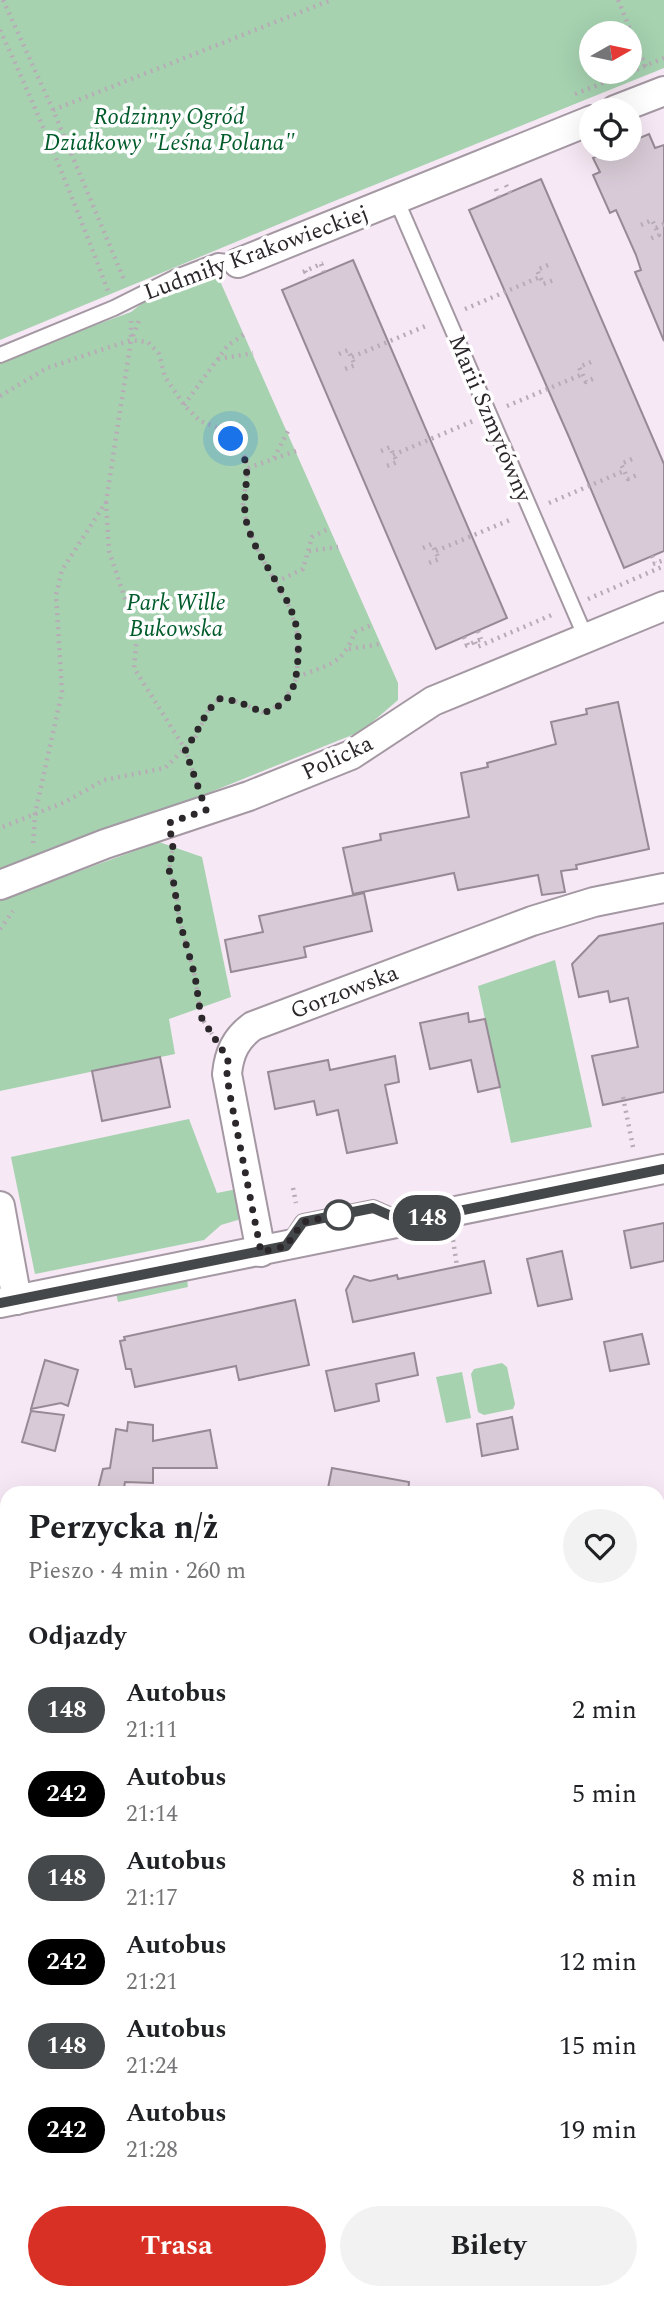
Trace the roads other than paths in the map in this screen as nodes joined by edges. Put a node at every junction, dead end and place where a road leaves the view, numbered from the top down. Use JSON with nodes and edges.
{"nodes":[{"id":1,"x":657,"y":83,"type":"edge"},
{"id":2,"x":634,"y":98,"type":"edge"},
{"id":3,"x":579,"y":125,"type":"edge"},
{"id":4,"x":396,"y":199,"type":"junction"},
{"id":5,"x":238,"y":263,"type":"joint"},
{"id":6,"x":0,"y":355,"type":"edge"},
{"id":7,"x":664,"y":606,"type":"edge"},
{"id":8,"x":586,"y":638,"type":"junction"},
{"id":9,"x":11,"y":881,"type":"edge"},
{"id":10,"x":664,"y":888,"type":"edge"},
{"id":11,"x":664,"y":1169,"type":"edge"},
{"id":12,"x":0,"y":1206,"type":"edge"},
{"id":13,"x":274,"y":1249,"type":"junction"},
{"id":14,"x":8,"y":1301,"type":"edge"}],
"edges":[{"from":1,"to":2,"type":"street"},
{"from":3,"to":4,"type":"street","name":"Ludmiły Krakowieckiej"},
{"from":4,"to":5,"type":"street","name":"Ludmiły Krakowieckiej"},
{"from":4,"to":8,"type":"lane","name":"Marii Szmytówny"},
{"from":5,"to":6,"type":"lane","name":"Ludmiły Krakowieckiej"},
{"from":7,"to":8,"type":"street","name":"Policka"},
{"from":8,"to":9,"type":"street","name":"Policka"},
{"from":10,"to":13,"type":"street","name":"Gorzowska"},
{"from":11,"to":13,"type":"street"},
{"from":12,"to":14,"type":"street"},
{"from":13,"to":14,"type":"street"}]}
